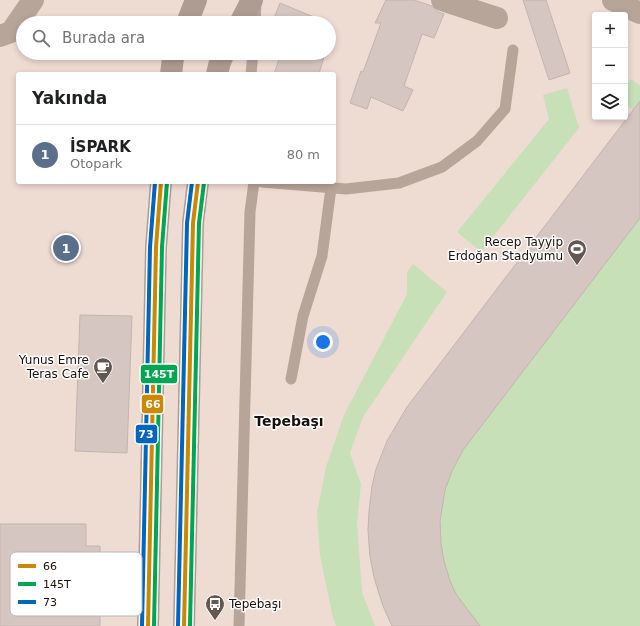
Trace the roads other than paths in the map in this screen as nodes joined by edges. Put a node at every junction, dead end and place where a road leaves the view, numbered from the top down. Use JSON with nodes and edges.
{"nodes":[{"id":1,"x":32,"y":0,"type":"edge"},
{"id":2,"x":196,"y":0,"type":"edge"},
{"id":3,"x":252,"y":0,"type":"edge"},
{"id":4,"x":256,"y":0,"type":"edge"},
{"id":5,"x":442,"y":0,"type":"edge"},
{"id":6,"x":613,"y":0,"type":"edge"},
{"id":7,"x":640,"y":12,"type":"edge"},
{"id":8,"x":22,"y":16,"type":"edge"},
{"id":9,"x":190,"y":16,"type":"edge"},
{"id":10,"x":244,"y":16,"type":"edge"},
{"id":11,"x":255,"y":16,"type":"edge"},
{"id":12,"x":497,"y":18,"type":"dead end"},
{"id":13,"x":16,"y":24,"type":"edge"},
{"id":14,"x":0,"y":36,"type":"edge"},
{"id":15,"x":513,"y":50,"type":"dead end"},
{"id":16,"x":173,"y":60,"type":"edge"},
{"id":17,"x":221,"y":60,"type":"edge"},
{"id":18,"x":253,"y":60,"type":"edge"},
{"id":19,"x":171,"y":72,"type":"edge"},
{"id":20,"x":217,"y":72,"type":"edge"},
{"id":21,"x":252,"y":72,"type":"edge"},
{"id":22,"x":161,"y":184,"type":"edge"},
{"id":23,"x":198,"y":184,"type":"edge"},
{"id":24,"x":254,"y":184,"type":"edge"},
{"id":25,"x":285,"y":184,"type":"edge"},
{"id":26,"x":331,"y":188,"type":"junction"},
{"id":27,"x":291,"y":379,"type":"dead end"},
{"id":28,"x":240,"y":624,"type":"edge"},
{"id":29,"x":148,"y":626,"type":"edge"},
{"id":30,"x":184,"y":626,"type":"edge"}],
"edges":[{"from":1,"to":8,"type":"street"},
{"from":2,"to":9,"type":"main road"},
{"from":3,"to":10,"type":"main road"},
{"from":4,"to":11,"type":"lane"},
{"from":5,"to":12,"type":"street"},
{"from":6,"to":7,"type":"street"},
{"from":13,"to":14,"type":"street"},
{"from":15,"to":26,"type":"lane"},
{"from":16,"to":19,"type":"main road"},
{"from":17,"to":20,"type":"main road"},
{"from":18,"to":21,"type":"lane"},
{"from":22,"to":29,"type":"main road"},
{"from":23,"to":30,"type":"main road"},
{"from":24,"to":28,"type":"lane"},
{"from":25,"to":26,"type":"lane"},
{"from":26,"to":27,"type":"lane"}]}
